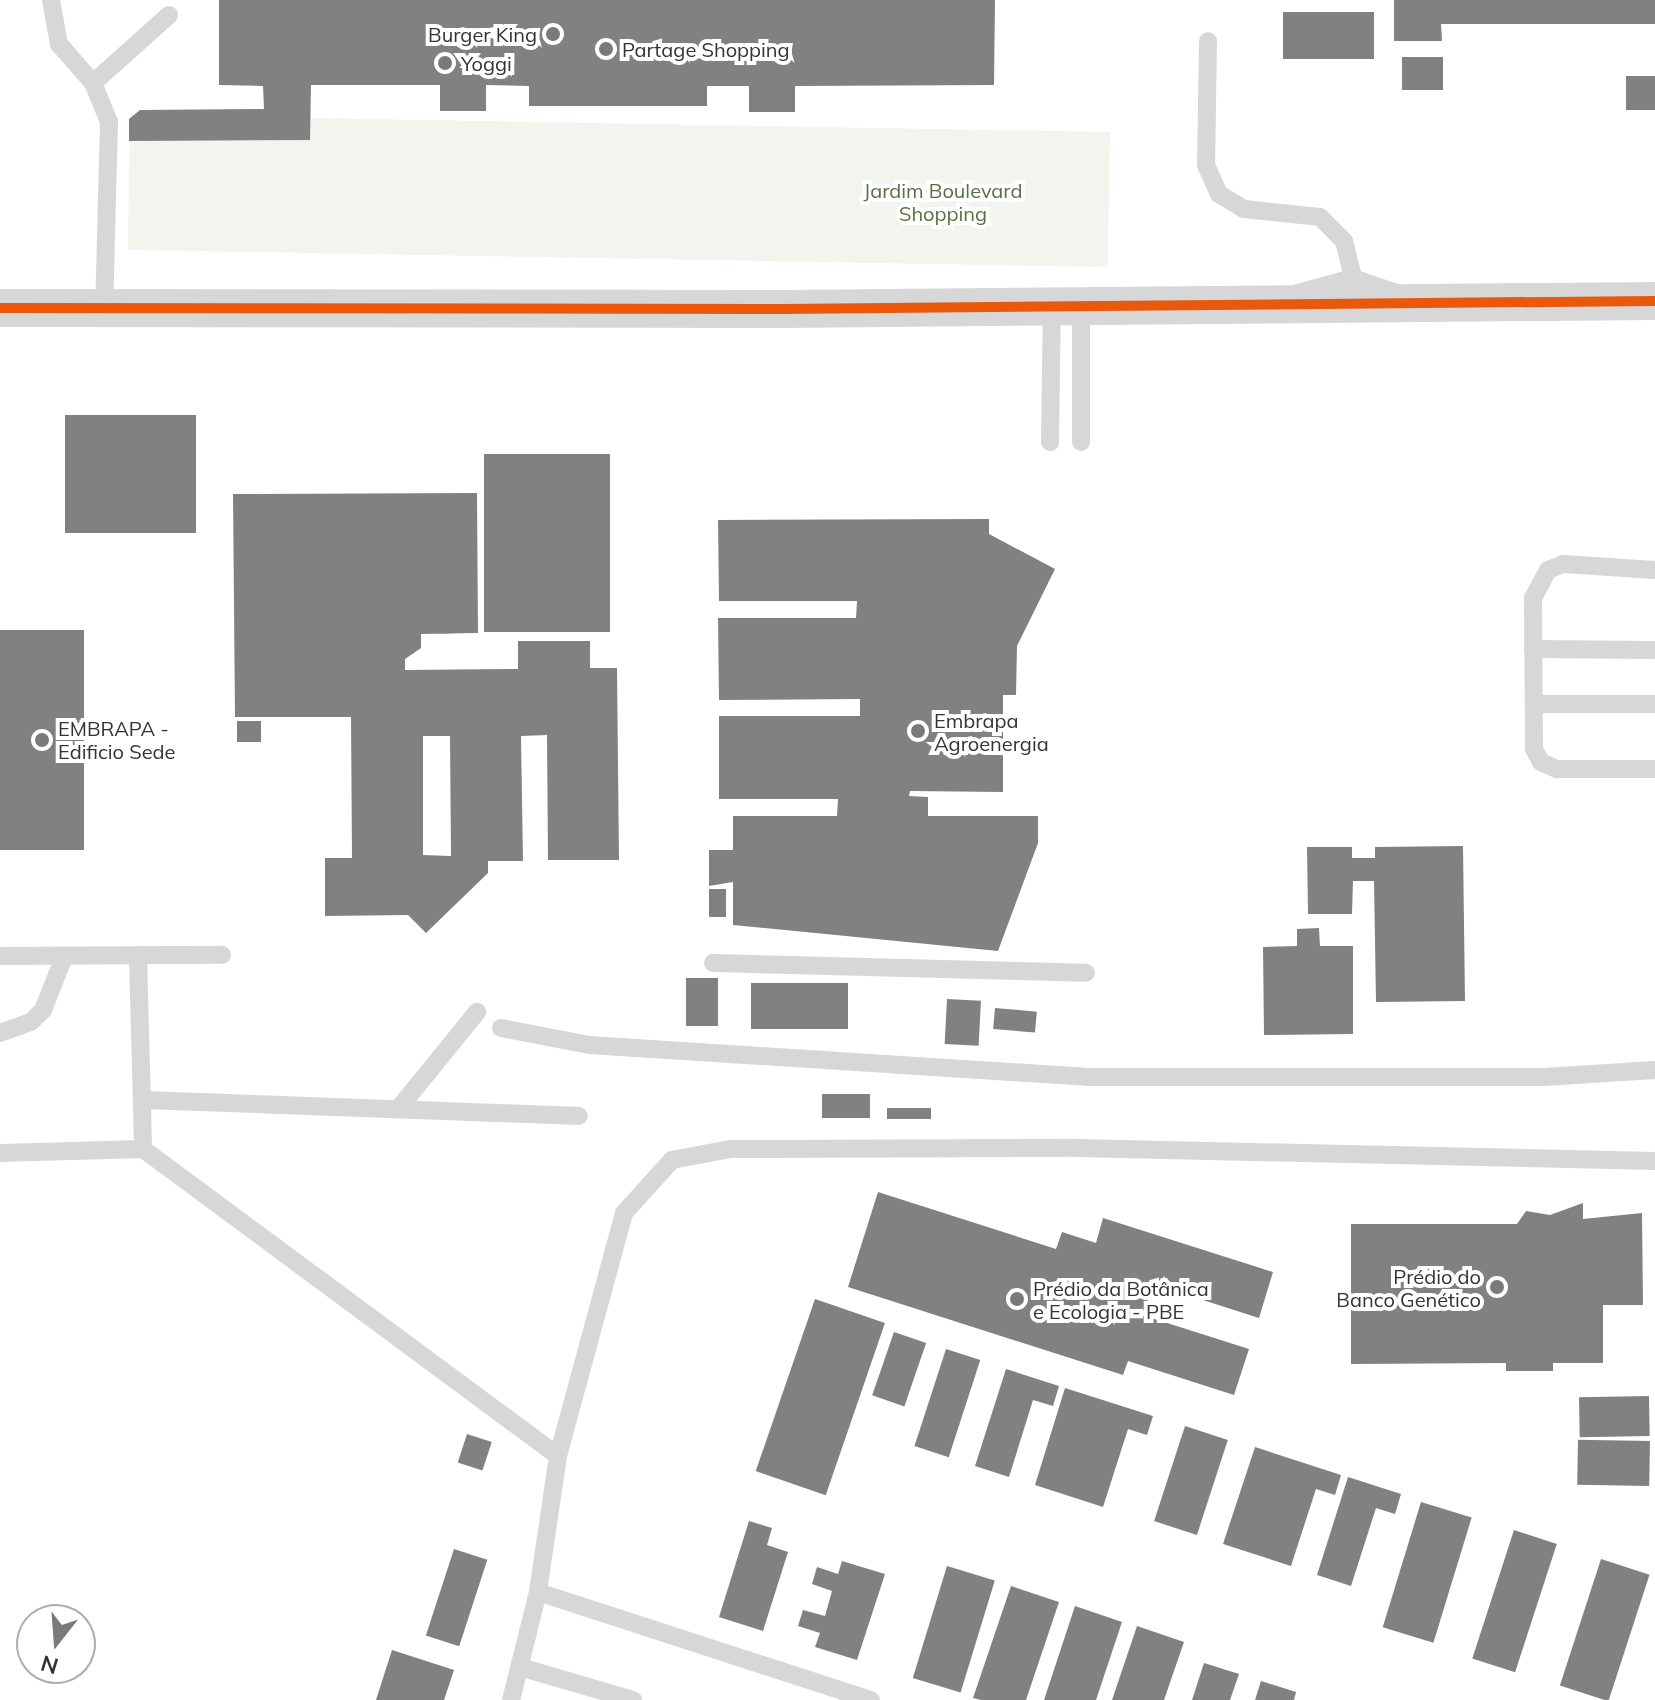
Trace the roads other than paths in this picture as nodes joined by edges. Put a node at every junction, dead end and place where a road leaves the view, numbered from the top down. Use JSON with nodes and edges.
{"nodes":[{"id":1,"x":51,"y":0,"type":"edge"},
{"id":2,"x":169,"y":15,"type":"dead end"},
{"id":3,"x":1208,"y":41,"type":"dead end"},
{"id":4,"x":93,"y":83,"type":"junction"},
{"id":5,"x":1353,"y":278,"type":"junction"},
{"id":6,"x":1655,"y":301,"type":"edge"},
{"id":7,"x":1419,"y":303,"type":"junction"},
{"id":8,"x":1280,"y":304,"type":"junction"},
{"id":9,"x":1066,"y":306,"type":"junction"},
{"id":10,"x":0,"y":308,"type":"edge"},
{"id":11,"x":104,"y":308,"type":"junction"},
{"id":12,"x":1050,"y":442,"type":"dead end"},
{"id":13,"x":1081,"y":442,"type":"dead end"},
{"id":14,"x":1655,"y":570,"type":"edge"},
{"id":15,"x":1533,"y":649,"type":"junction"},
{"id":16,"x":1655,"y":650,"type":"edge"},
{"id":17,"x":1534,"y":704,"type":"junction"},
{"id":18,"x":1655,"y":704,"type":"edge"},
{"id":19,"x":1655,"y":769,"type":"edge"},
{"id":20,"x":138,"y":955,"type":"junction"},
{"id":21,"x":222,"y":955,"type":"dead end"},
{"id":22,"x":0,"y":956,"type":"edge"},
{"id":23,"x":64,"y":957,"type":"junction"},
{"id":24,"x":713,"y":963,"type":"dead end"},
{"id":25,"x":1086,"y":973,"type":"dead end"},
{"id":26,"x":477,"y":1012,"type":"dead end"},
{"id":27,"x":501,"y":1028,"type":"dead end"},
{"id":28,"x":0,"y":1033,"type":"edge"},
{"id":29,"x":1655,"y":1070,"type":"edge"},
{"id":30,"x":144,"y":1100,"type":"junction"},
{"id":31,"x":399,"y":1108,"type":"junction"},
{"id":32,"x":579,"y":1116,"type":"dead end"},
{"id":33,"x":143,"y":1149,"type":"junction"},
{"id":34,"x":0,"y":1153,"type":"edge"},
{"id":35,"x":1655,"y":1161,"type":"edge"},
{"id":36,"x":558,"y":1456,"type":"junction"},
{"id":37,"x":538,"y":1592,"type":"junction"},
{"id":38,"x":520,"y":1667,"type":"junction"},
{"id":39,"x":511,"y":1700,"type":"edge"},
{"id":40,"x":633,"y":1700,"type":"edge"},
{"id":41,"x":871,"y":1700,"type":"edge"}],
"edges":[{"from":1,"to":4,"type":"lane"},
{"from":2,"to":4,"type":"lane"},
{"from":3,"to":5,"type":"lane"},
{"from":4,"to":11,"type":"lane"},
{"from":5,"to":7,"type":"lane"},
{"from":5,"to":8,"type":"lane"},
{"from":6,"to":7,"type":"street"},
{"from":7,"to":8,"type":"street"},
{"from":8,"to":9,"type":"street"},
{"from":9,"to":11,"type":"street"},
{"from":9,"to":12,"type":"lane"},
{"from":9,"to":13,"type":"lane"},
{"from":10,"to":11,"type":"street"},
{"from":14,"to":15,"type":"lane"},
{"from":15,"to":16,"type":"lane"},
{"from":15,"to":17,"type":"lane"},
{"from":17,"to":18,"type":"lane"},
{"from":17,"to":19,"type":"lane"},
{"from":20,"to":21,"type":"lane"},
{"from":20,"to":23,"type":"lane"},
{"from":20,"to":30,"type":"lane"},
{"from":22,"to":23,"type":"lane"},
{"from":23,"to":28,"type":"lane"},
{"from":24,"to":25,"type":"lane"},
{"from":26,"to":31,"type":"lane"},
{"from":27,"to":29,"type":"lane"},
{"from":30,"to":31,"type":"lane"},
{"from":30,"to":33,"type":"lane"},
{"from":31,"to":32,"type":"lane"},
{"from":33,"to":34,"type":"lane"},
{"from":33,"to":36,"type":"lane"},
{"from":35,"to":36,"type":"lane"},
{"from":36,"to":37,"type":"lane"},
{"from":37,"to":38,"type":"lane"},
{"from":37,"to":41,"type":"lane"},
{"from":38,"to":39,"type":"lane"},
{"from":38,"to":40,"type":"lane"}]}
